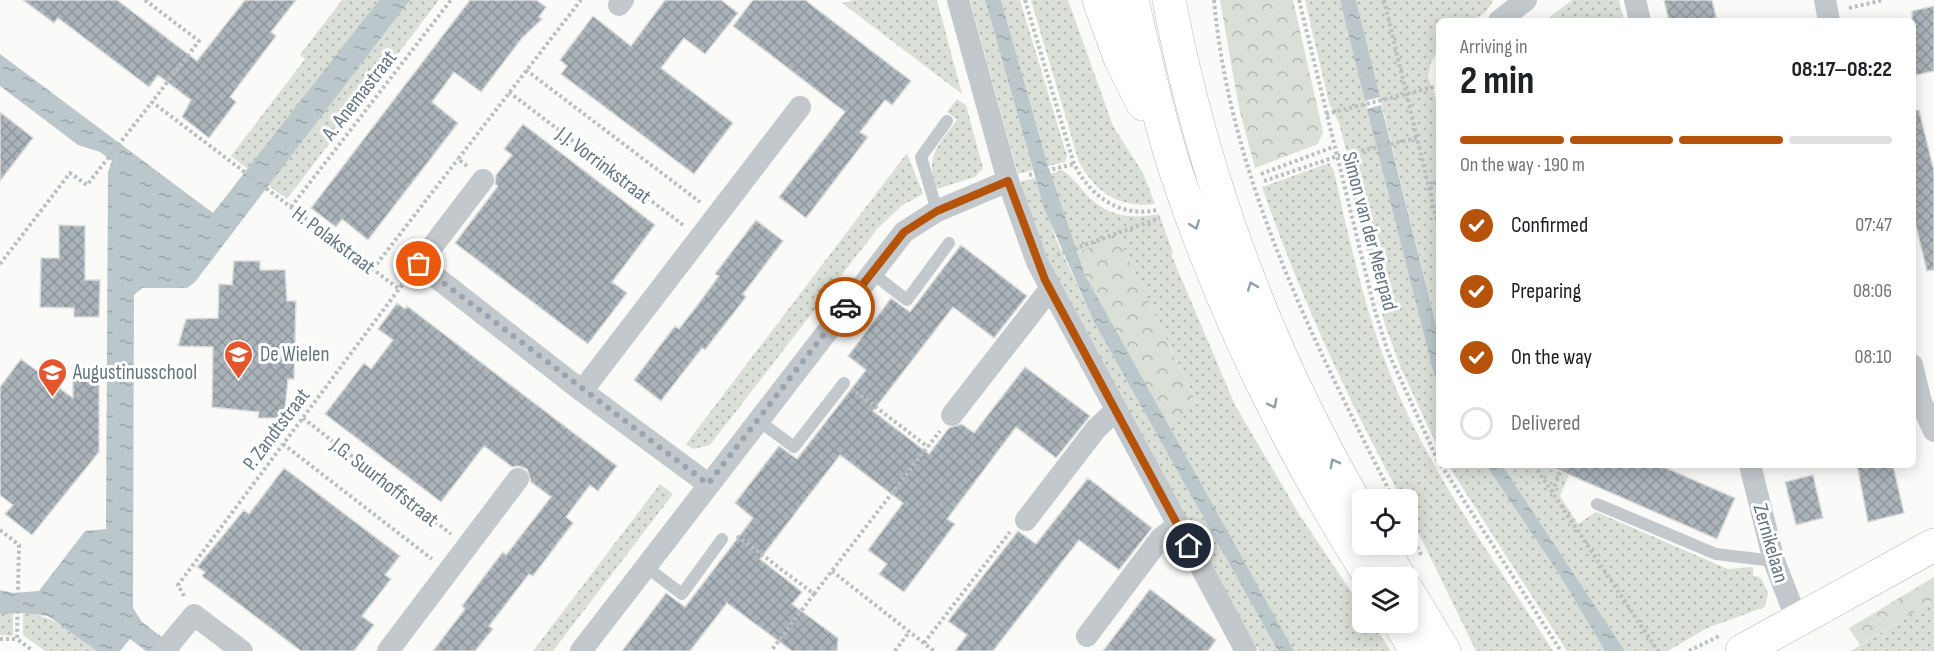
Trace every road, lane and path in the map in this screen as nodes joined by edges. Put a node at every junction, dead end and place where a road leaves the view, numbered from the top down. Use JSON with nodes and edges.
{"nodes":[{"id":1,"x":145,"y":0,"type":"edge"},
{"id":2,"x":451,"y":0,"type":"edge"},
{"id":3,"x":581,"y":0,"type":"edge"},
{"id":4,"x":958,"y":0,"type":"edge"},
{"id":5,"x":1025,"y":0,"type":"edge"},
{"id":6,"x":1099,"y":0,"type":"edge"},
{"id":7,"x":1131,"y":0,"type":"edge"},
{"id":8,"x":1169,"y":0,"type":"edge"},
{"id":9,"x":1193,"y":0,"type":"edge"},
{"id":10,"x":1214,"y":0,"type":"edge"},
{"id":11,"x":1299,"y":0,"type":"edge"},
{"id":12,"x":1384,"y":0,"type":"edge"},
{"id":13,"x":1635,"y":0,"type":"edge"},
{"id":14,"x":1884,"y":0,"type":"edge"},
{"id":15,"x":1523,"y":1,"type":"edge"},
{"id":16,"x":1827,"y":11,"type":"edge"},
{"id":17,"x":1503,"y":18,"type":"edge"},
{"id":18,"x":1639,"y":18,"type":"edge"},
{"id":19,"x":526,"y":70,"type":"junction"},
{"id":20,"x":1436,"y":87,"type":"edge"},
{"id":21,"x":509,"y":92,"type":"junction"},
{"id":22,"x":1407,"y":95,"type":"junction"},
{"id":23,"x":152,"y":102,"type":"junction"},
{"id":24,"x":800,"y":107,"type":"dead end"},
{"id":25,"x":1195,"y":109,"type":"junction"},
{"id":26,"x":1326,"y":114,"type":"junction"},
{"id":27,"x":947,"y":121,"type":"dead end"},
{"id":28,"x":1417,"y":138,"type":"junction"},
{"id":29,"x":1333,"y":147,"type":"junction"},
{"id":30,"x":1335,"y":157,"type":"junction"},
{"id":31,"x":458,"y":159,"type":"junction"},
{"id":32,"x":1074,"y":164,"type":"junction"},
{"id":33,"x":1176,"y":170,"type":"junction"},
{"id":34,"x":1261,"y":174,"type":"dead end"},
{"id":35,"x":1030,"y":175,"type":"dead end"},
{"id":36,"x":483,"y":180,"type":"joint"},
{"id":37,"x":1008,"y":181,"type":"junction"},
{"id":38,"x":1264,"y":181,"type":"dead end"},
{"id":39,"x":1436,"y":181,"type":"edge"},
{"id":40,"x":1430,"y":189,"type":"junction"},
{"id":41,"x":291,"y":207,"type":"junction"},
{"id":42,"x":1436,"y":208,"type":"edge"},
{"id":43,"x":1157,"y":210,"type":"dead end"},
{"id":44,"x":937,"y":211,"type":"junction"},
{"id":45,"x":717,"y":214,"type":"junction"},
{"id":46,"x":1160,"y":219,"type":"dead end"},
{"id":47,"x":700,"y":238,"type":"junction"},
{"id":48,"x":949,"y":243,"type":"dead end"},
{"id":49,"x":1060,"y":254,"type":"dead end"},
{"id":50,"x":0,"y":264,"type":"edge"},
{"id":51,"x":419,"y":264,"type":"junction"},
{"id":52,"x":373,"y":269,"type":"junction"},
{"id":53,"x":872,"y":273,"type":"junction"},
{"id":54,"x":399,"y":289,"type":"junction"},
{"id":55,"x":1050,"y":289,"type":"junction"},
{"id":56,"x":1916,"y":380,"type":"edge"},
{"id":57,"x":844,"y":383,"type":"joint"},
{"id":58,"x":582,"y":391,"type":"junction"},
{"id":59,"x":1116,"y":410,"type":"junction"},
{"id":60,"x":952,"y":415,"type":"joint"},
{"id":61,"x":303,"y":418,"type":"junction"},
{"id":62,"x":758,"y":420,"type":"junction"},
{"id":63,"x":1934,"y":431,"type":"edge"},
{"id":64,"x":283,"y":444,"type":"junction"},
{"id":65,"x":928,"y":447,"type":"junction"},
{"id":66,"x":1436,"y":457,"type":"edge"},
{"id":67,"x":1443,"y":468,"type":"edge"},
{"id":68,"x":1536,"y":468,"type":"edge"},
{"id":69,"x":1562,"y":468,"type":"edge"},
{"id":70,"x":1751,"y":468,"type":"edge"},
{"id":71,"x":518,"y":479,"type":"dead end"},
{"id":72,"x":708,"y":484,"type":"junction"},
{"id":73,"x":1388,"y":489,"type":"edge"},
{"id":74,"x":1552,"y":492,"type":"junction"},
{"id":75,"x":1352,"y":496,"type":"edge"},
{"id":76,"x":1598,"y":504,"type":"dead end"},
{"id":77,"x":1026,"y":520,"type":"joint"},
{"id":78,"x":1178,"y":525,"type":"junction"},
{"id":79,"x":0,"y":531,"type":"edge"},
{"id":80,"x":727,"y":535,"type":"joint"},
{"id":81,"x":1934,"y":545,"type":"edge"},
{"id":82,"x":468,"y":546,"type":"junction"},
{"id":83,"x":1774,"y":561,"type":"junction"},
{"id":84,"x":645,"y":566,"type":"junction"},
{"id":85,"x":1364,"y":567,"type":"edge"},
{"id":86,"x":448,"y":572,"type":"junction"},
{"id":87,"x":832,"y":572,"type":"junction"},
{"id":88,"x":814,"y":594,"type":"junction"},
{"id":89,"x":1418,"y":608,"type":"edge"},
{"id":90,"x":194,"y":615,"type":"junction"},
{"id":91,"x":1797,"y":620,"type":"junction"},
{"id":92,"x":909,"y":632,"type":"junction"},
{"id":93,"x":1405,"y":633,"type":"edge"},
{"id":94,"x":1087,"y":636,"type":"dead end"},
{"id":95,"x":0,"y":639,"type":"edge"},
{"id":96,"x":17,"y":639,"type":"junction"},
{"id":97,"x":924,"y":643,"type":"junction"},
{"id":98,"x":168,"y":646,"type":"edge"},
{"id":99,"x":33,"y":651,"type":"edge"},
{"id":100,"x":242,"y":651,"type":"edge"},
{"id":101,"x":388,"y":651,"type":"edge"},
{"id":102,"x":581,"y":651,"type":"edge"},
{"id":103,"x":771,"y":651,"type":"edge"},
{"id":104,"x":895,"y":651,"type":"edge"},
{"id":105,"x":934,"y":651,"type":"edge"},
{"id":106,"x":1246,"y":651,"type":"edge"},
{"id":107,"x":1416,"y":651,"type":"edge"},
{"id":108,"x":1444,"y":651,"type":"edge"},
{"id":109,"x":1561,"y":651,"type":"edge"},
{"id":110,"x":1658,"y":651,"type":"edge"},
{"id":111,"x":1742,"y":651,"type":"edge"}],
"edges":[{"from":1,"to":23,"type":"path"},
{"from":2,"to":41,"type":"path","name":"A. Anemastraat"},
{"from":3,"to":19,"type":"path"},
{"from":4,"to":37,"type":"street"},
{"from":5,"to":32,"type":"path"},
{"from":6,"to":33,"type":"main road"},
{"from":7,"to":33,"type":"main road"},
{"from":8,"to":25,"type":"main road"},
{"from":9,"to":25,"type":"main road"},
{"from":10,"to":73,"type":"path"},
{"from":11,"to":26,"type":"path","name":"Simon van der Meerpad"},
{"from":12,"to":22,"type":"path"},
{"from":13,"to":18,"type":"street"},
{"from":14,"to":16,"type":"path"},
{"from":15,"to":17,"type":"street"},
{"from":19,"to":21,"type":"path"},
{"from":19,"to":45,"type":"path","name":"J.J. Vorrinkstraat"},
{"from":20,"to":22,"type":"path"},
{"from":21,"to":31,"type":"path"},
{"from":21,"to":47,"type":"path","name":"J.J. Vorrinkstraat"},
{"from":22,"to":26,"type":"path"},
{"from":22,"to":28,"type":"path"},
{"from":23,"to":41,"type":"path","name":"H. Polakstraat"},
{"from":23,"to":50,"type":"path"},
{"from":24,"to":45,"type":"street"},
{"from":75,"to":25,"type":"main road","one_way":true},
{"from":26,"to":29,"type":"path","name":"Simon van der Meerpad"},
{"from":27,"to":44,"type":"lane"},
{"from":28,"to":30,"type":"path"},
{"from":28,"to":40,"type":"path"},
{"from":29,"to":30,"type":"path","name":"Simon van der Meerpad"},
{"from":29,"to":34,"type":"path"},
{"from":30,"to":38,"type":"path"},
{"from":30,"to":66,"type":"path","name":"Simon van der Meerpad"},
{"from":31,"to":36,"type":"path"},
{"from":31,"to":52,"type":"path"},
{"from":32,"to":35,"type":"path"},
{"from":32,"to":43,"type":"path"},
{"from":33,"to":85,"type":"main road","one_way":true},
{"from":36,"to":51,"type":"street"},
{"from":37,"to":44,"type":"street"},
{"from":37,"to":55,"type":"street"},
{"from":39,"to":40,"type":"path"},
{"from":40,"to":42,"type":"path"},
{"from":41,"to":52,"type":"path","name":"H. Polakstraat"},
{"from":44,"to":53,"type":"street"},
{"from":45,"to":47,"type":"street"},
{"from":46,"to":49,"type":"path"},
{"from":47,"to":58,"type":"street"},
{"from":48,"to":53,"type":"lane"},
{"from":51,"to":54,"type":"path","name":"P. Zandtstraat"},
{"from":51,"to":58,"type":"street"},
{"from":52,"to":54,"type":"path","name":"H. Polakstraat"},
{"from":53,"to":62,"type":"street"},
{"from":54,"to":61,"type":"path","name":"P. Zandtstraat"},
{"from":55,"to":59,"type":"street"},
{"from":55,"to":60,"type":"street"},
{"from":56,"to":63,"type":"street"},
{"from":57,"to":62,"type":"lane"},
{"from":57,"to":65,"type":"path"},
{"from":58,"to":72,"type":"street"},
{"from":59,"to":77,"type":"street"},
{"from":59,"to":78,"type":"street"},
{"from":60,"to":65,"type":"path"},
{"from":61,"to":64,"type":"path","name":"P. Zandtstraat"},
{"from":61,"to":82,"type":"path","name":"J.G. Suurhoffstraat"},
{"from":62,"to":72,"type":"street"},
{"from":64,"to":86,"type":"path","name":"J.G. Suurhoffstraat"},
{"from":64,"to":90,"type":"path","name":"P. Zandtstraat"},
{"from":65,"to":87,"type":"path"},
{"from":67,"to":109,"type":"path"},
{"from":68,"to":74,"type":"path"},
{"from":69,"to":74,"type":"path"},
{"from":70,"to":83,"type":"street","name":"Zernikelaan"},
{"from":71,"to":82,"type":"street"},
{"from":72,"to":84,"type":"street"},
{"from":74,"to":110,"type":"path"},
{"from":76,"to":83,"type":"lane"},
{"from":77,"to":97,"type":"path"},
{"from":78,"to":94,"type":"street"},
{"from":78,"to":106,"type":"street"},
{"from":79,"to":96,"type":"path"},
{"from":80,"to":84,"type":"lane"},
{"from":80,"to":88,"type":"path"},
{"from":81,"to":91,"type":"main road"},
{"from":82,"to":86,"type":"street"},
{"from":83,"to":91,"type":"street","name":"Zernikelaan"},
{"from":84,"to":102,"type":"street"},
{"from":86,"to":101,"type":"street"},
{"from":87,"to":88,"type":"path"},
{"from":87,"to":92,"type":"path"},
{"from":88,"to":103,"type":"path"},
{"from":89,"to":108,"type":"main road"},
{"from":90,"to":98,"type":"street"},
{"from":90,"to":100,"type":"street"},
{"from":91,"to":111,"type":"main road"},
{"from":92,"to":97,"type":"path"},
{"from":92,"to":104,"type":"path"},
{"from":93,"to":107,"type":"main road"},
{"from":95,"to":96,"type":"path"},
{"from":96,"to":99,"type":"path"},
{"from":97,"to":105,"type":"path"}]}
